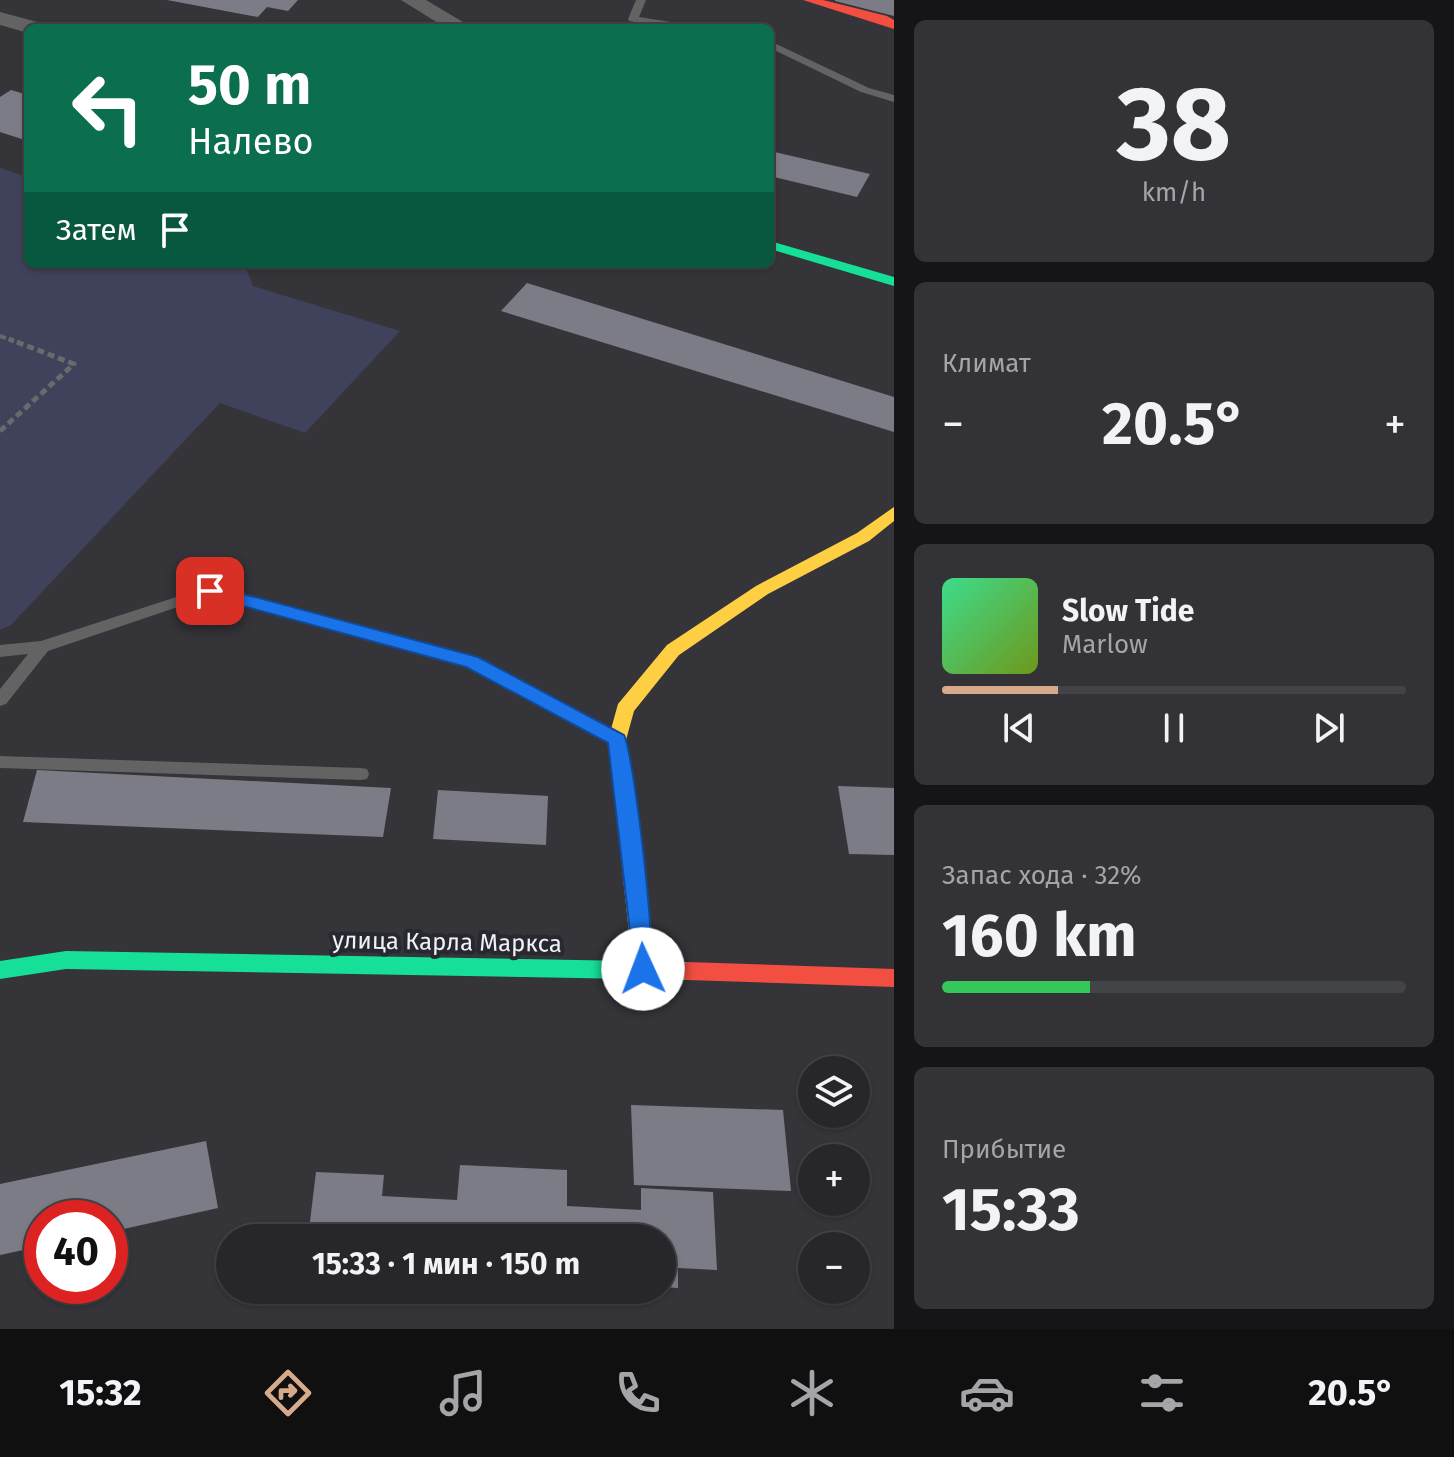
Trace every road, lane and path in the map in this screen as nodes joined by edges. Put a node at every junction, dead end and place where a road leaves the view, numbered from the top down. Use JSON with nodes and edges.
{"nodes":[{"id":1,"x":411,"y":0,"type":"edge"},
{"id":2,"x":641,"y":0,"type":"edge"},
{"id":3,"x":809,"y":0,"type":"edge"},
{"id":4,"x":0,"y":18,"type":"edge"},
{"id":5,"x":455,"y":24,"type":"edge"},
{"id":6,"x":665,"y":24,"type":"edge"},
{"id":7,"x":24,"y":25,"type":"edge"},
{"id":8,"x":894,"y":25,"type":"edge"},
{"id":9,"x":774,"y":46,"type":"edge"},
{"id":10,"x":894,"y":99,"type":"edge"},
{"id":11,"x":774,"y":246,"type":"edge"},
{"id":12,"x":894,"y":282,"type":"edge"},
{"id":13,"x":0,"y":336,"type":"edge"},
{"id":14,"x":0,"y":431,"type":"edge"},
{"id":15,"x":894,"y":512,"type":"edge"},
{"id":16,"x":42,"y":647,"type":"junction"},
{"id":17,"x":0,"y":651,"type":"edge"},
{"id":18,"x":0,"y":700,"type":"edge"},
{"id":19,"x":617,"y":740,"type":"junction"},
{"id":20,"x":0,"y":762,"type":"edge"},
{"id":21,"x":361,"y":774,"type":"dead end"},
{"id":22,"x":0,"y":951,"type":"edge"},
{"id":23,"x":66,"y":960,"type":"junction"},
{"id":24,"x":643,"y":969,"type":"junction"},
{"id":25,"x":0,"y":970,"type":"edge"},
{"id":26,"x":894,"y":978,"type":"edge"}],
"edges":[{"from":1,"to":5,"type":"street"},
{"from":2,"to":6,"type":"lane"},
{"from":3,"to":8,"type":"street"},
{"from":4,"to":7,"type":"street"},
{"from":9,"to":10,"type":"lane"},
{"from":11,"to":12,"type":"street"},
{"from":13,"to":14,"type":"path"},
{"from":15,"to":19,"type":"street"},
{"from":16,"to":17,"type":"lane"},
{"from":16,"to":18,"type":"lane"},
{"from":16,"to":19,"type":"lane"},
{"from":19,"to":24,"type":"street"},
{"from":20,"to":21,"type":"lane"},
{"from":22,"to":23,"type":"street"},
{"from":23,"to":24,"type":"street","name":"улица Карла Маркса"},
{"from":23,"to":25,"type":"street","name":"улица Карла Маркса"},
{"from":24,"to":26,"type":"street","name":"улица Карла Маркса"}]}
